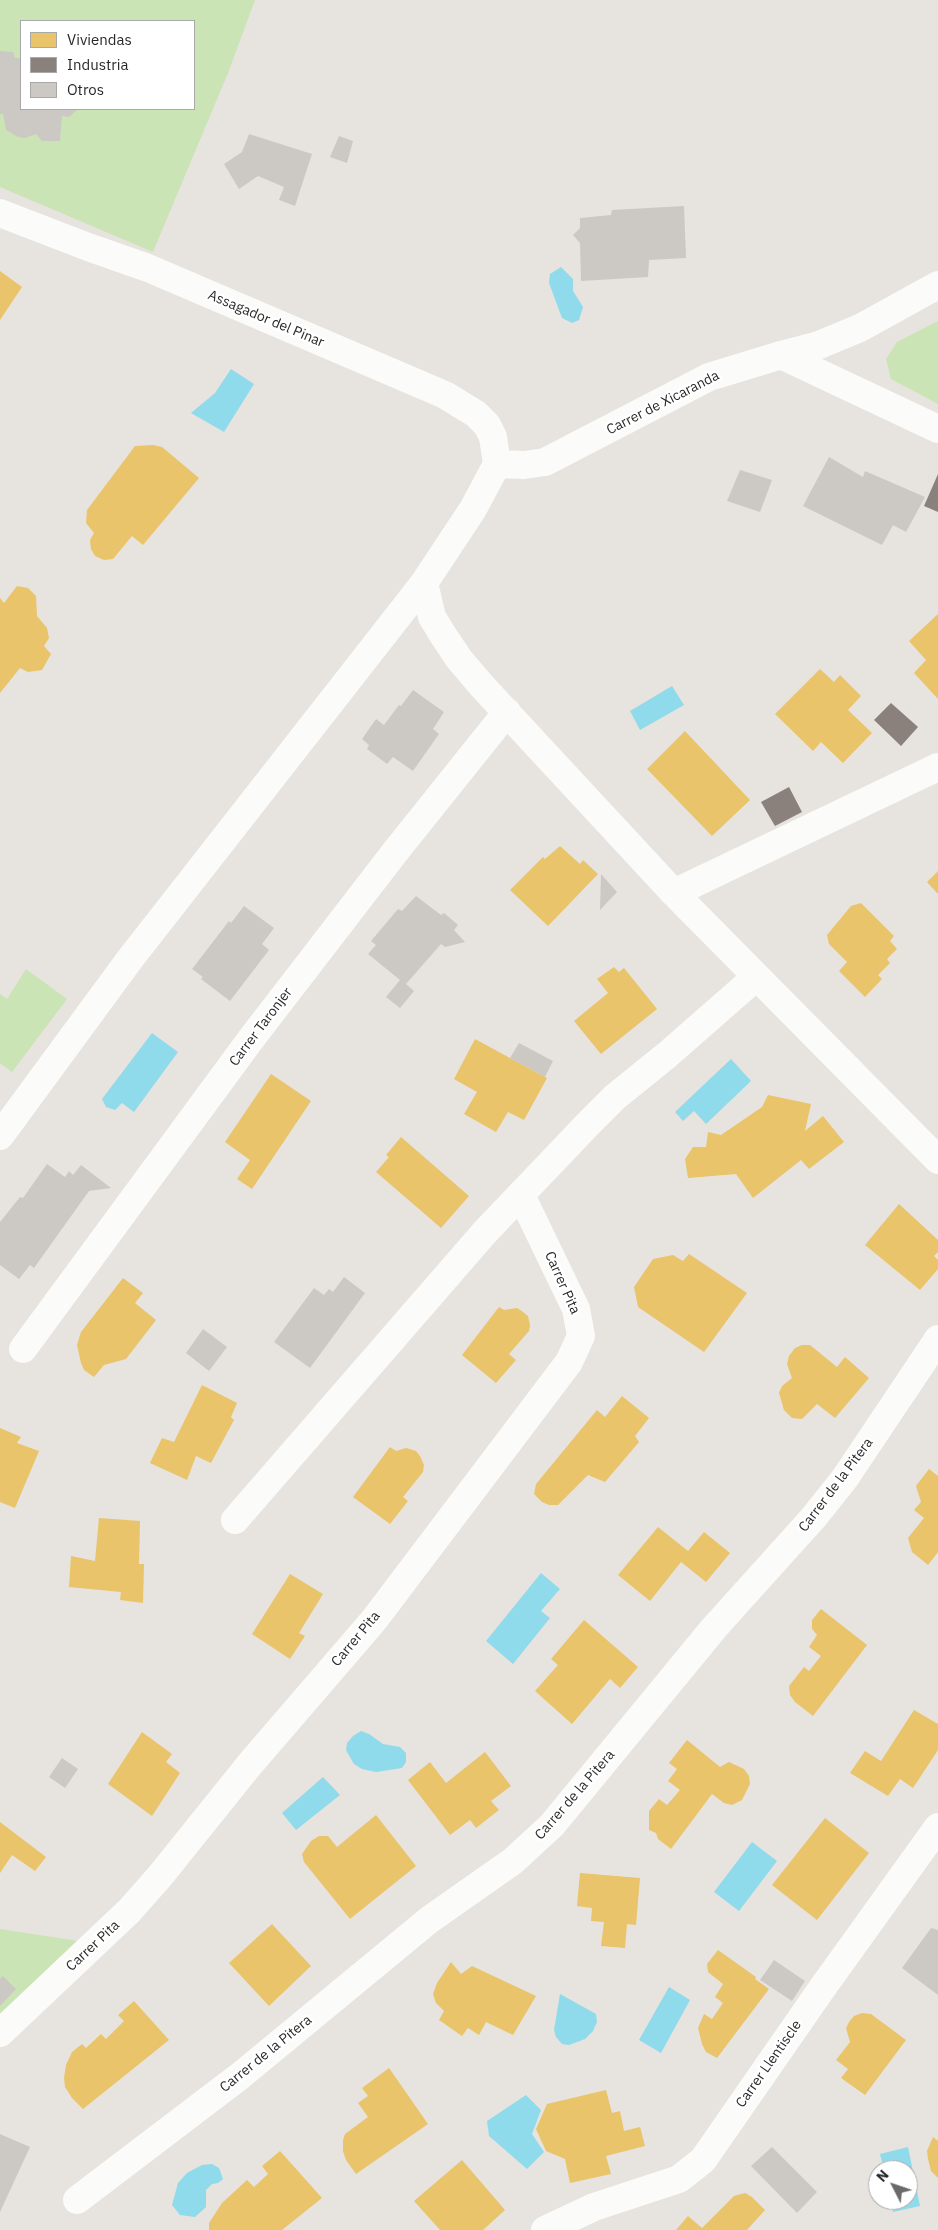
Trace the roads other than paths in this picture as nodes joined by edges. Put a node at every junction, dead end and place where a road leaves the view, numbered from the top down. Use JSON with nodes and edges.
{"nodes":[{"id":1,"x":0,"y":213,"type":"edge"},
{"id":2,"x":938,"y":285,"type":"edge"},
{"id":3,"x":781,"y":355,"type":"junction"},
{"id":4,"x":938,"y":429,"type":"edge"},
{"id":5,"x":497,"y":464,"type":"junction"},
{"id":6,"x":424,"y":583,"type":"junction"},
{"id":7,"x":507,"y":712,"type":"junction"},
{"id":8,"x":938,"y":767,"type":"edge"},
{"id":9,"x":674,"y":893,"type":"junction"},
{"id":10,"x":756,"y":977,"type":"junction"},
{"id":11,"x":0,"y":1136,"type":"edge"},
{"id":12,"x":938,"y":1160,"type":"edge"},
{"id":13,"x":521,"y":1195,"type":"junction"},
{"id":14,"x":938,"y":1339,"type":"edge"},
{"id":15,"x":23,"y":1349,"type":"dead end"},
{"id":16,"x":236,"y":1520,"type":"dead end"},
{"id":17,"x":938,"y":1828,"type":"edge"},
{"id":18,"x":0,"y":2033,"type":"edge"},
{"id":19,"x":77,"y":2200,"type":"dead end"},
{"id":20,"x":545,"y":2230,"type":"edge"}],
"edges":[{"from":1,"to":5,"type":"street","name":"Assagador del Pinar"},
{"from":2,"to":3,"type":"street","name":"Carrer de Xicaranda"},
{"from":3,"to":4,"type":"street"},
{"from":3,"to":5,"type":"street","name":"Carrer de Xicaranda"},
{"from":5,"to":6,"type":"street"},
{"from":6,"to":7,"type":"street"},
{"from":6,"to":11,"type":"street"},
{"from":7,"to":9,"type":"street"},
{"from":7,"to":15,"type":"street","name":"Carrer Taronjer"},
{"from":8,"to":9,"type":"street"},
{"from":9,"to":10,"type":"street"},
{"from":10,"to":12,"type":"street"},
{"from":10,"to":13,"type":"street"},
{"from":13,"to":16,"type":"street"},
{"from":13,"to":18,"type":"street","name":"Carrer Pita"},
{"from":14,"to":19,"type":"street","name":"Carrer de la Pitera"},
{"from":17,"to":20,"type":"street","name":"Carrer Llentiscle"}]}
